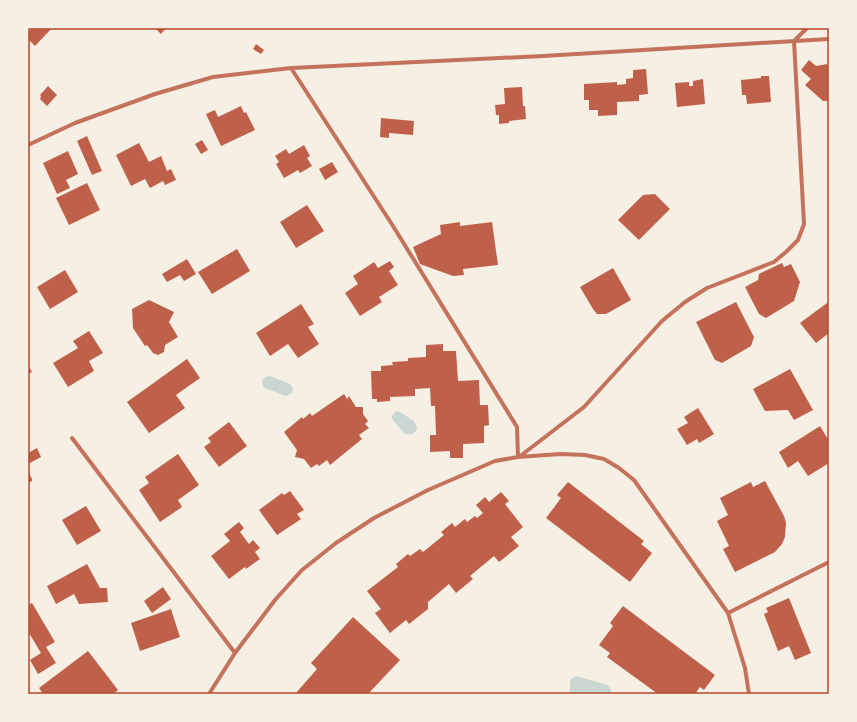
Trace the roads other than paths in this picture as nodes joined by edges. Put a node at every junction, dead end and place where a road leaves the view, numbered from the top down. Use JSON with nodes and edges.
{"nodes":[{"id":1,"x":808,"y":28,"type":"edge"},
{"id":2,"x":829,"y":39,"type":"edge"},
{"id":3,"x":794,"y":41,"type":"junction"},
{"id":4,"x":291,"y":68,"type":"junction"},
{"id":5,"x":28,"y":145,"type":"edge"},
{"id":6,"x":72,"y":438,"type":"dead end"},
{"id":7,"x":518,"y":457,"type":"junction"},
{"id":8,"x":829,"y":562,"type":"edge"},
{"id":9,"x":728,"y":613,"type":"junction"},
{"id":10,"x":235,"y":653,"type":"junction"},
{"id":11,"x":210,"y":694,"type":"edge"},
{"id":12,"x":749,"y":694,"type":"edge"}],
"edges":[{"from":1,"to":3,"type":"street"},
{"from":2,"to":3,"type":"street"},
{"from":3,"to":4,"type":"street"},
{"from":3,"to":7,"type":"street"},
{"from":4,"to":5,"type":"street"},
{"from":4,"to":7,"type":"street"},
{"from":6,"to":10,"type":"street"},
{"from":7,"to":9,"type":"street"},
{"from":7,"to":10,"type":"street"},
{"from":8,"to":9,"type":"street"},
{"from":9,"to":12,"type":"street"},
{"from":10,"to":11,"type":"street"}]}
